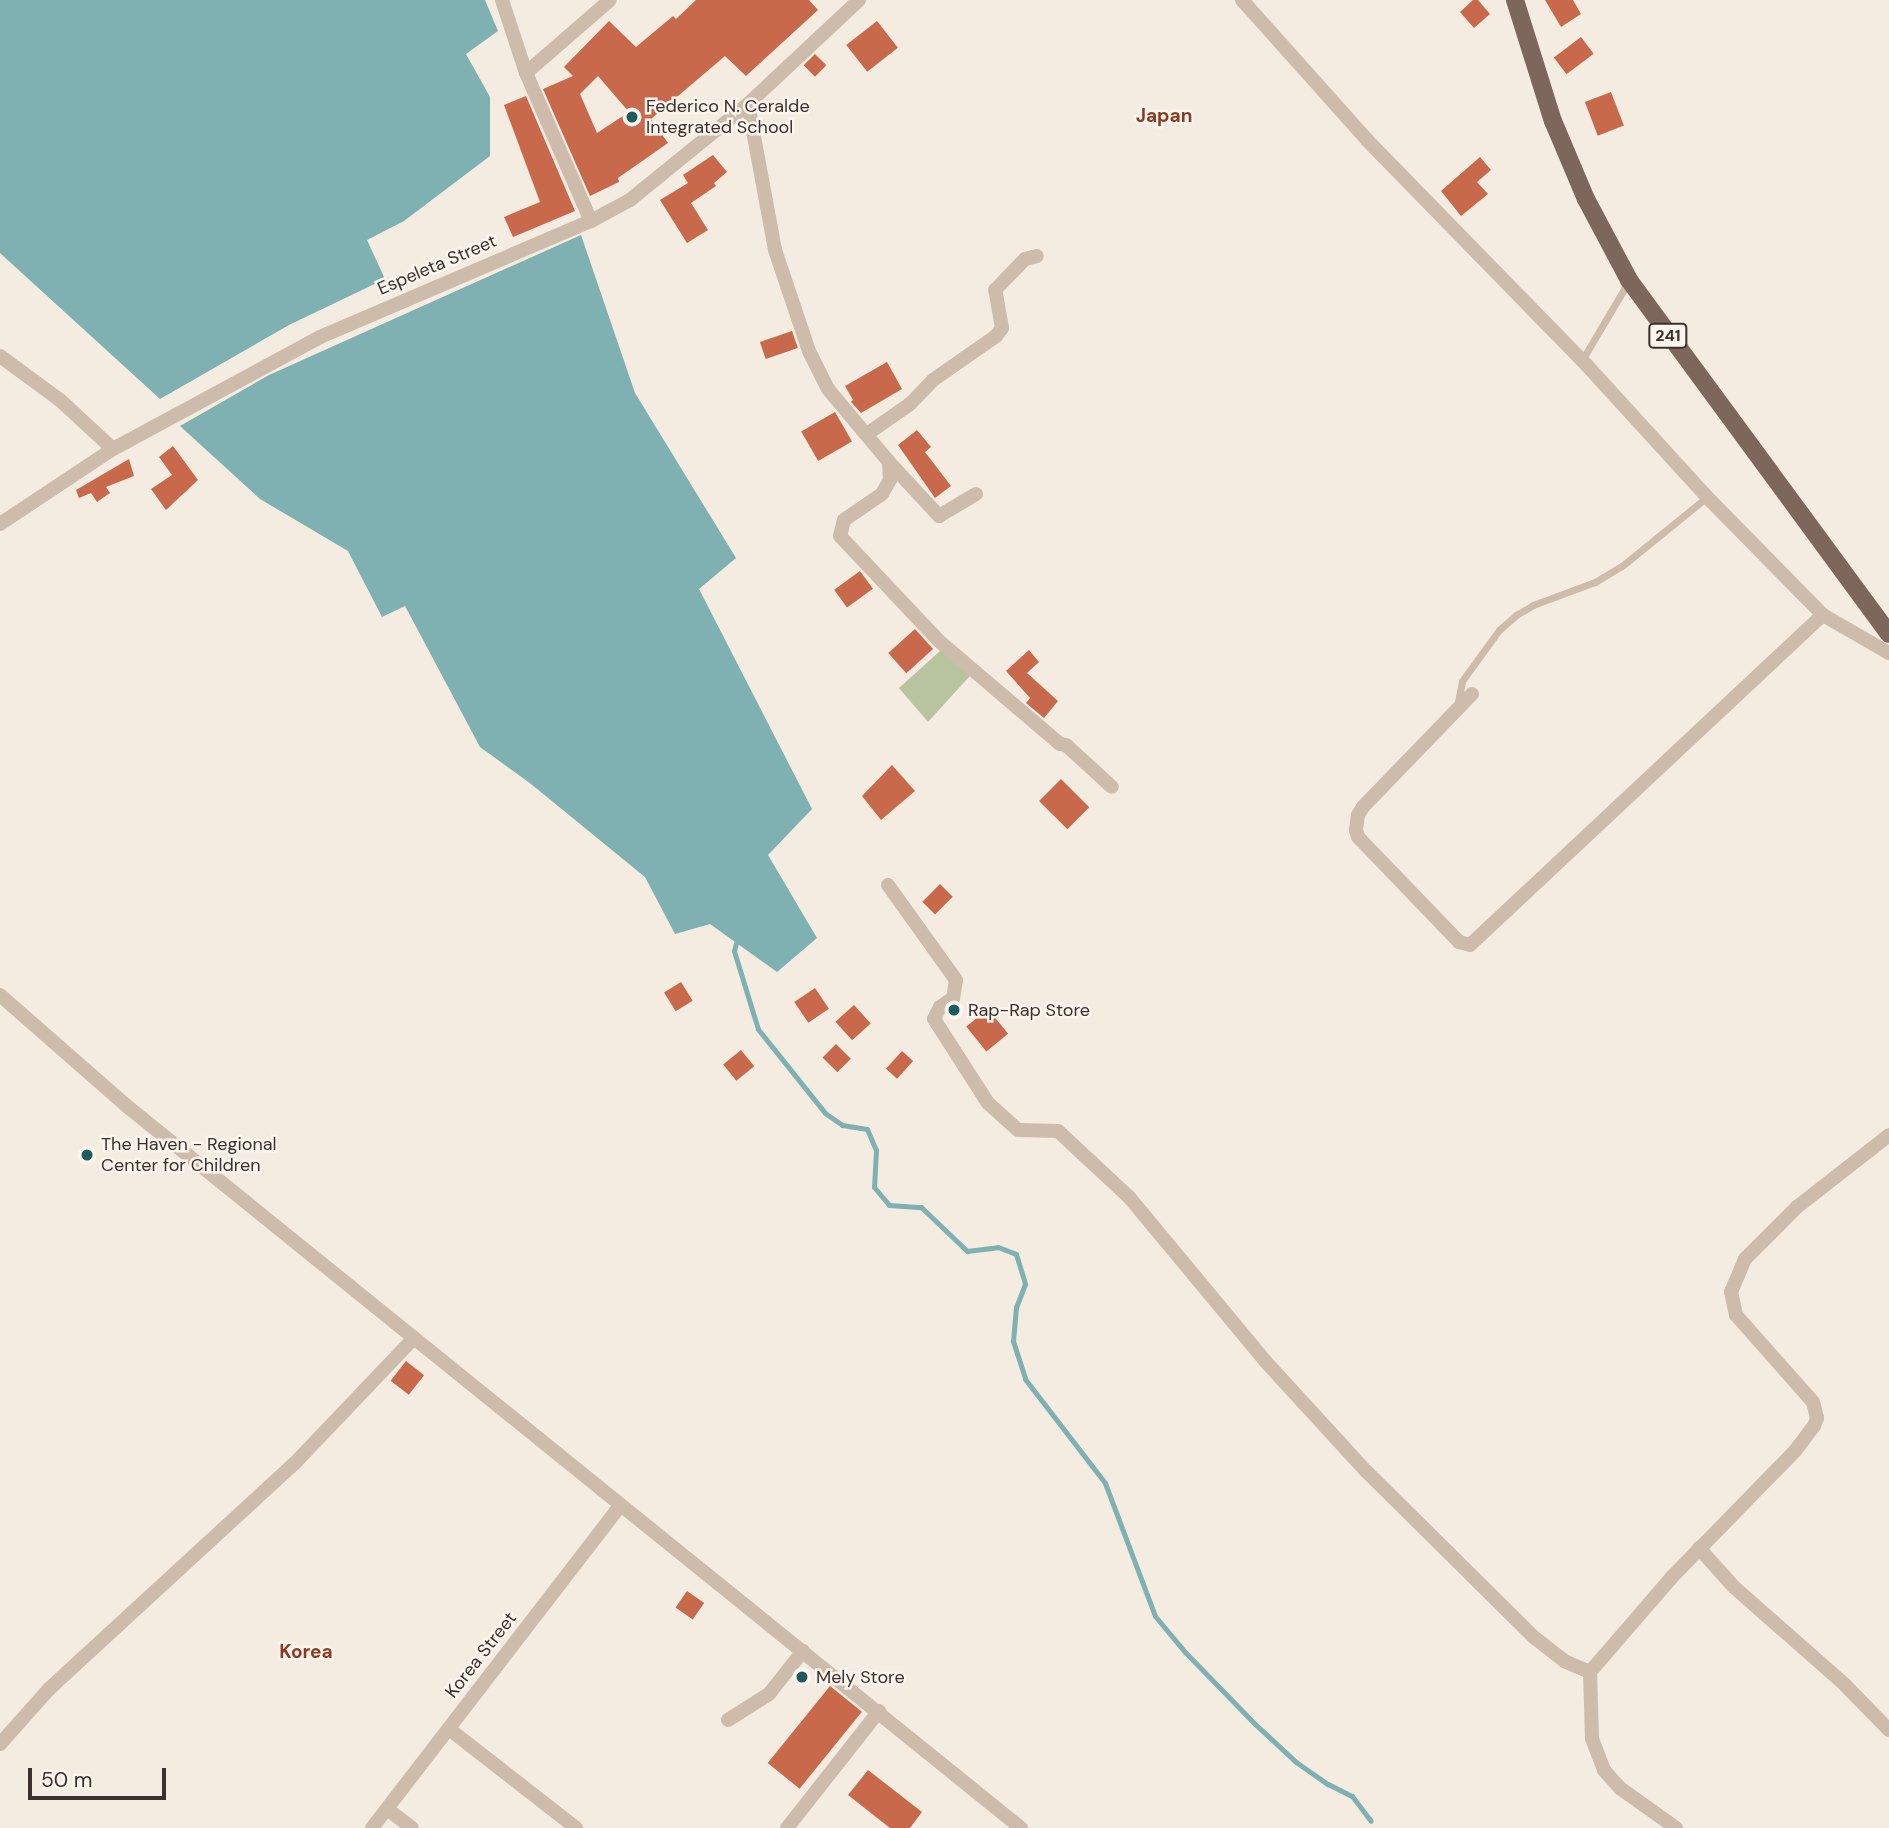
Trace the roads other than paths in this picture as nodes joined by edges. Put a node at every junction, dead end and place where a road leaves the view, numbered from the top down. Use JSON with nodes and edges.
{"nodes":[{"id":1,"x":502,"y":0,"type":"edge"},
{"id":2,"x":610,"y":0,"type":"edge"},
{"id":3,"x":859,"y":0,"type":"edge"},
{"id":4,"x":1242,"y":0,"type":"edge"},
{"id":5,"x":1515,"y":0,"type":"edge"},
{"id":6,"x":526,"y":73,"type":"junction"},
{"id":7,"x":748,"y":104,"type":"junction"},
{"id":8,"x":591,"y":221,"type":"junction"},
{"id":9,"x":1037,"y":257,"type":"dead end"},
{"id":10,"x":1629,"y":280,"type":"junction"},
{"id":11,"x":0,"y":356,"type":"edge"},
{"id":12,"x":1582,"y":360,"type":"junction"},
{"id":13,"x":867,"y":434,"type":"junction"},
{"id":14,"x":113,"y":449,"type":"junction"},
{"id":15,"x":889,"y":462,"type":"junction"},
{"id":16,"x":976,"y":494,"type":"dead end"},
{"id":17,"x":1707,"y":497,"type":"junction"},
{"id":18,"x":0,"y":524,"type":"edge"},
{"id":19,"x":1823,"y":615,"type":"junction"},
{"id":20,"x":1889,"y":634,"type":"edge"},
{"id":21,"x":1889,"y":653,"type":"edge"},
{"id":22,"x":1472,"y":694,"type":"dead end"},
{"id":23,"x":1457,"y":710,"type":"junction"},
{"id":24,"x":1112,"y":787,"type":"dead end"},
{"id":25,"x":888,"y":885,"type":"dead end"},
{"id":26,"x":0,"y":995,"type":"edge"},
{"id":27,"x":1889,"y":1135,"type":"edge"},
{"id":28,"x":414,"y":1338,"type":"junction"},
{"id":29,"x":620,"y":1506,"type":"junction"},
{"id":30,"x":1699,"y":1548,"type":"junction"},
{"id":31,"x":803,"y":1651,"type":"junction"},
{"id":32,"x":1590,"y":1672,"type":"junction"},
{"id":33,"x":879,"y":1711,"type":"junction"},
{"id":34,"x":728,"y":1720,"type":"dead end"},
{"id":35,"x":449,"y":1728,"type":"junction"},
{"id":36,"x":1889,"y":1730,"type":"edge"},
{"id":37,"x":0,"y":1744,"type":"edge"},
{"id":38,"x":387,"y":1809,"type":"junction"},
{"id":39,"x":372,"y":1828,"type":"edge"},
{"id":40,"x":412,"y":1828,"type":"edge"},
{"id":41,"x":576,"y":1828,"type":"edge"},
{"id":42,"x":787,"y":1828,"type":"edge"},
{"id":43,"x":1021,"y":1828,"type":"edge"},
{"id":44,"x":1676,"y":1828,"type":"edge"}],
"edges":[{"from":1,"to":6,"type":"street"},
{"from":2,"to":6,"type":"street"},
{"from":3,"to":7,"type":"street","name":"Espeleta Street"},
{"from":4,"to":12,"type":"street"},
{"from":5,"to":10,"type":"main road","number":"241"},
{"from":6,"to":8,"type":"street"},
{"from":7,"to":8,"type":"street","name":"Espeleta Street"},
{"from":7,"to":13,"type":"street"},
{"from":8,"to":14,"type":"street","name":"Espeleta Street"},
{"from":9,"to":13,"type":"street"},
{"from":10,"to":12,"type":"lane"},
{"from":10,"to":20,"type":"main road","number":"241"},
{"from":11,"to":14,"type":"street"},
{"from":12,"to":17,"type":"street"},
{"from":13,"to":15,"type":"street"},
{"from":14,"to":18,"type":"street","name":"Espeleta Street"},
{"from":15,"to":16,"type":"street"},
{"from":15,"to":24,"type":"street"},
{"from":17,"to":19,"type":"street"},
{"from":17,"to":23,"type":"lane"},
{"from":19,"to":21,"type":"street"},
{"from":19,"to":23,"type":"street"},
{"from":22,"to":23,"type":"street"},
{"from":25,"to":32,"type":"street"},
{"from":26,"to":28,"type":"street"},
{"from":27,"to":30,"type":"street"},
{"from":28,"to":29,"type":"street"},
{"from":28,"to":37,"type":"street"},
{"from":29,"to":31,"type":"street"},
{"from":29,"to":35,"type":"street","name":"Korea Street"},
{"from":30,"to":32,"type":"street"},
{"from":30,"to":36,"type":"street"},
{"from":31,"to":33,"type":"street"},
{"from":31,"to":34,"type":"street"},
{"from":32,"to":44,"type":"street"},
{"from":33,"to":42,"type":"street"},
{"from":33,"to":43,"type":"street"},
{"from":35,"to":38,"type":"street","name":"Korea Street"},
{"from":35,"to":41,"type":"street"},
{"from":38,"to":39,"type":"street","name":"Korea Street"},
{"from":38,"to":40,"type":"street"}]}
